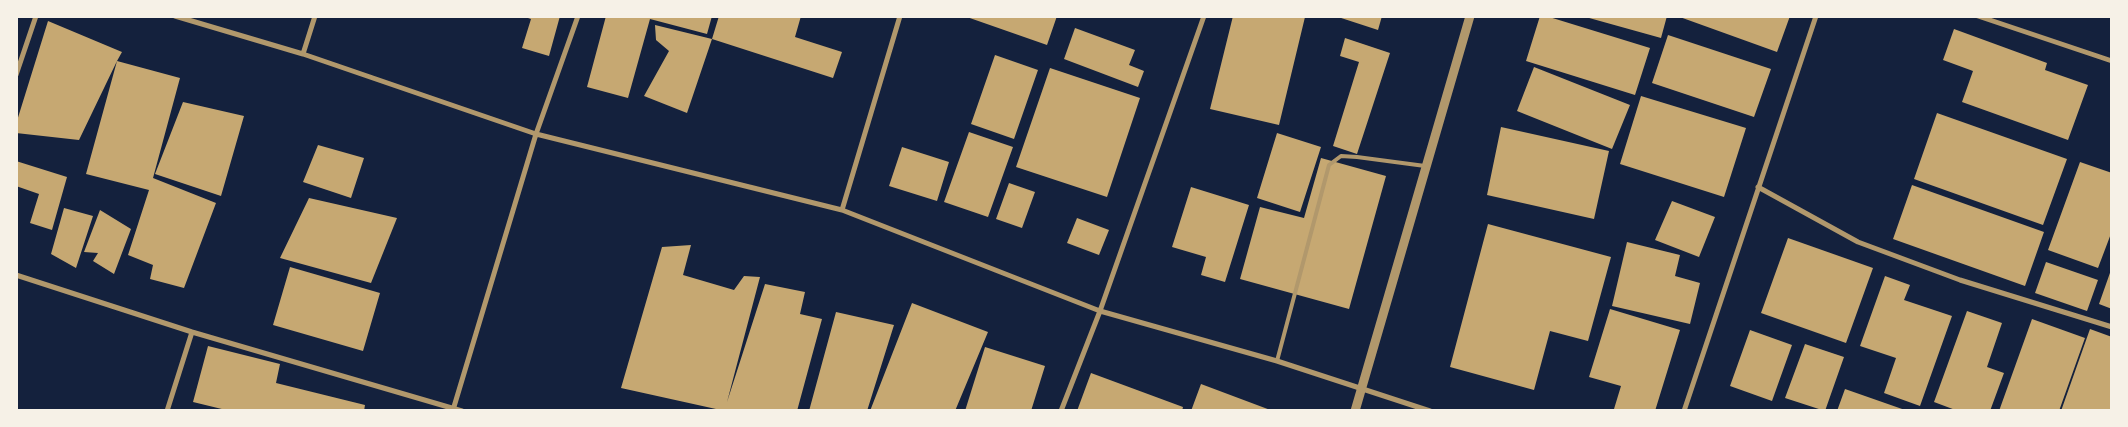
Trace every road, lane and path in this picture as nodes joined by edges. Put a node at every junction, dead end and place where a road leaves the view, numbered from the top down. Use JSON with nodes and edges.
{"nodes":[{"id":1,"x":36,"y":16,"type":"edge"},
{"id":2,"x":175,"y":16,"type":"edge"},
{"id":3,"x":316,"y":16,"type":"edge"},
{"id":4,"x":578,"y":16,"type":"edge"},
{"id":5,"x":900,"y":16,"type":"edge"},
{"id":6,"x":1204,"y":16,"type":"edge"},
{"id":7,"x":1470,"y":16,"type":"edge"},
{"id":8,"x":1816,"y":16,"type":"edge"},
{"id":9,"x":1978,"y":16,"type":"edge"},
{"id":10,"x":303,"y":54,"type":"junction"},
{"id":11,"x":2112,"y":61,"type":"edge"},
{"id":12,"x":16,"y":75,"type":"edge"},
{"id":13,"x":536,"y":134,"type":"junction"},
{"id":14,"x":1427,"y":167,"type":"junction"},
{"id":15,"x":1758,"y":186,"type":"junction"},
{"id":16,"x":842,"y":210,"type":"junction"},
{"id":17,"x":16,"y":276,"type":"edge"},
{"id":18,"x":1100,"y":311,"type":"junction"},
{"id":19,"x":2112,"y":327,"type":"edge"},
{"id":20,"x":192,"y":332,"type":"junction"},
{"id":21,"x":1276,"y":361,"type":"junction"},
{"id":22,"x":1362,"y":389,"type":"junction"},
{"id":23,"x":453,"y":409,"type":"edge"},
{"id":24,"x":167,"y":411,"type":"edge"},
{"id":25,"x":462,"y":411,"type":"edge"},
{"id":26,"x":1061,"y":411,"type":"edge"},
{"id":27,"x":1356,"y":411,"type":"edge"},
{"id":28,"x":1430,"y":411,"type":"edge"},
{"id":29,"x":1684,"y":411,"type":"edge"}],
"edges":[{"from":1,"to":12,"type":"street"},
{"from":2,"to":10,"type":"street"},
{"from":3,"to":10,"type":"street"},
{"from":4,"to":13,"type":"street"},
{"from":5,"to":16,"type":"street"},
{"from":6,"to":18,"type":"street"},
{"from":7,"to":14,"type":"street"},
{"from":8,"to":15,"type":"street"},
{"from":9,"to":11,"type":"street"},
{"from":10,"to":13,"type":"street"},
{"from":13,"to":16,"type":"street"},
{"from":13,"to":23,"type":"street"},
{"from":14,"to":21,"type":"lane"},
{"from":14,"to":22,"type":"street"},
{"from":15,"to":19,"type":"street"},
{"from":15,"to":29,"type":"street"},
{"from":16,"to":18,"type":"street"},
{"from":17,"to":20,"type":"street"},
{"from":18,"to":21,"type":"street"},
{"from":18,"to":26,"type":"street"},
{"from":20,"to":23,"type":"street"},
{"from":20,"to":24,"type":"street"},
{"from":21,"to":22,"type":"street"},
{"from":22,"to":27,"type":"street"},
{"from":22,"to":28,"type":"street"},
{"from":23,"to":25,"type":"street"}]}
